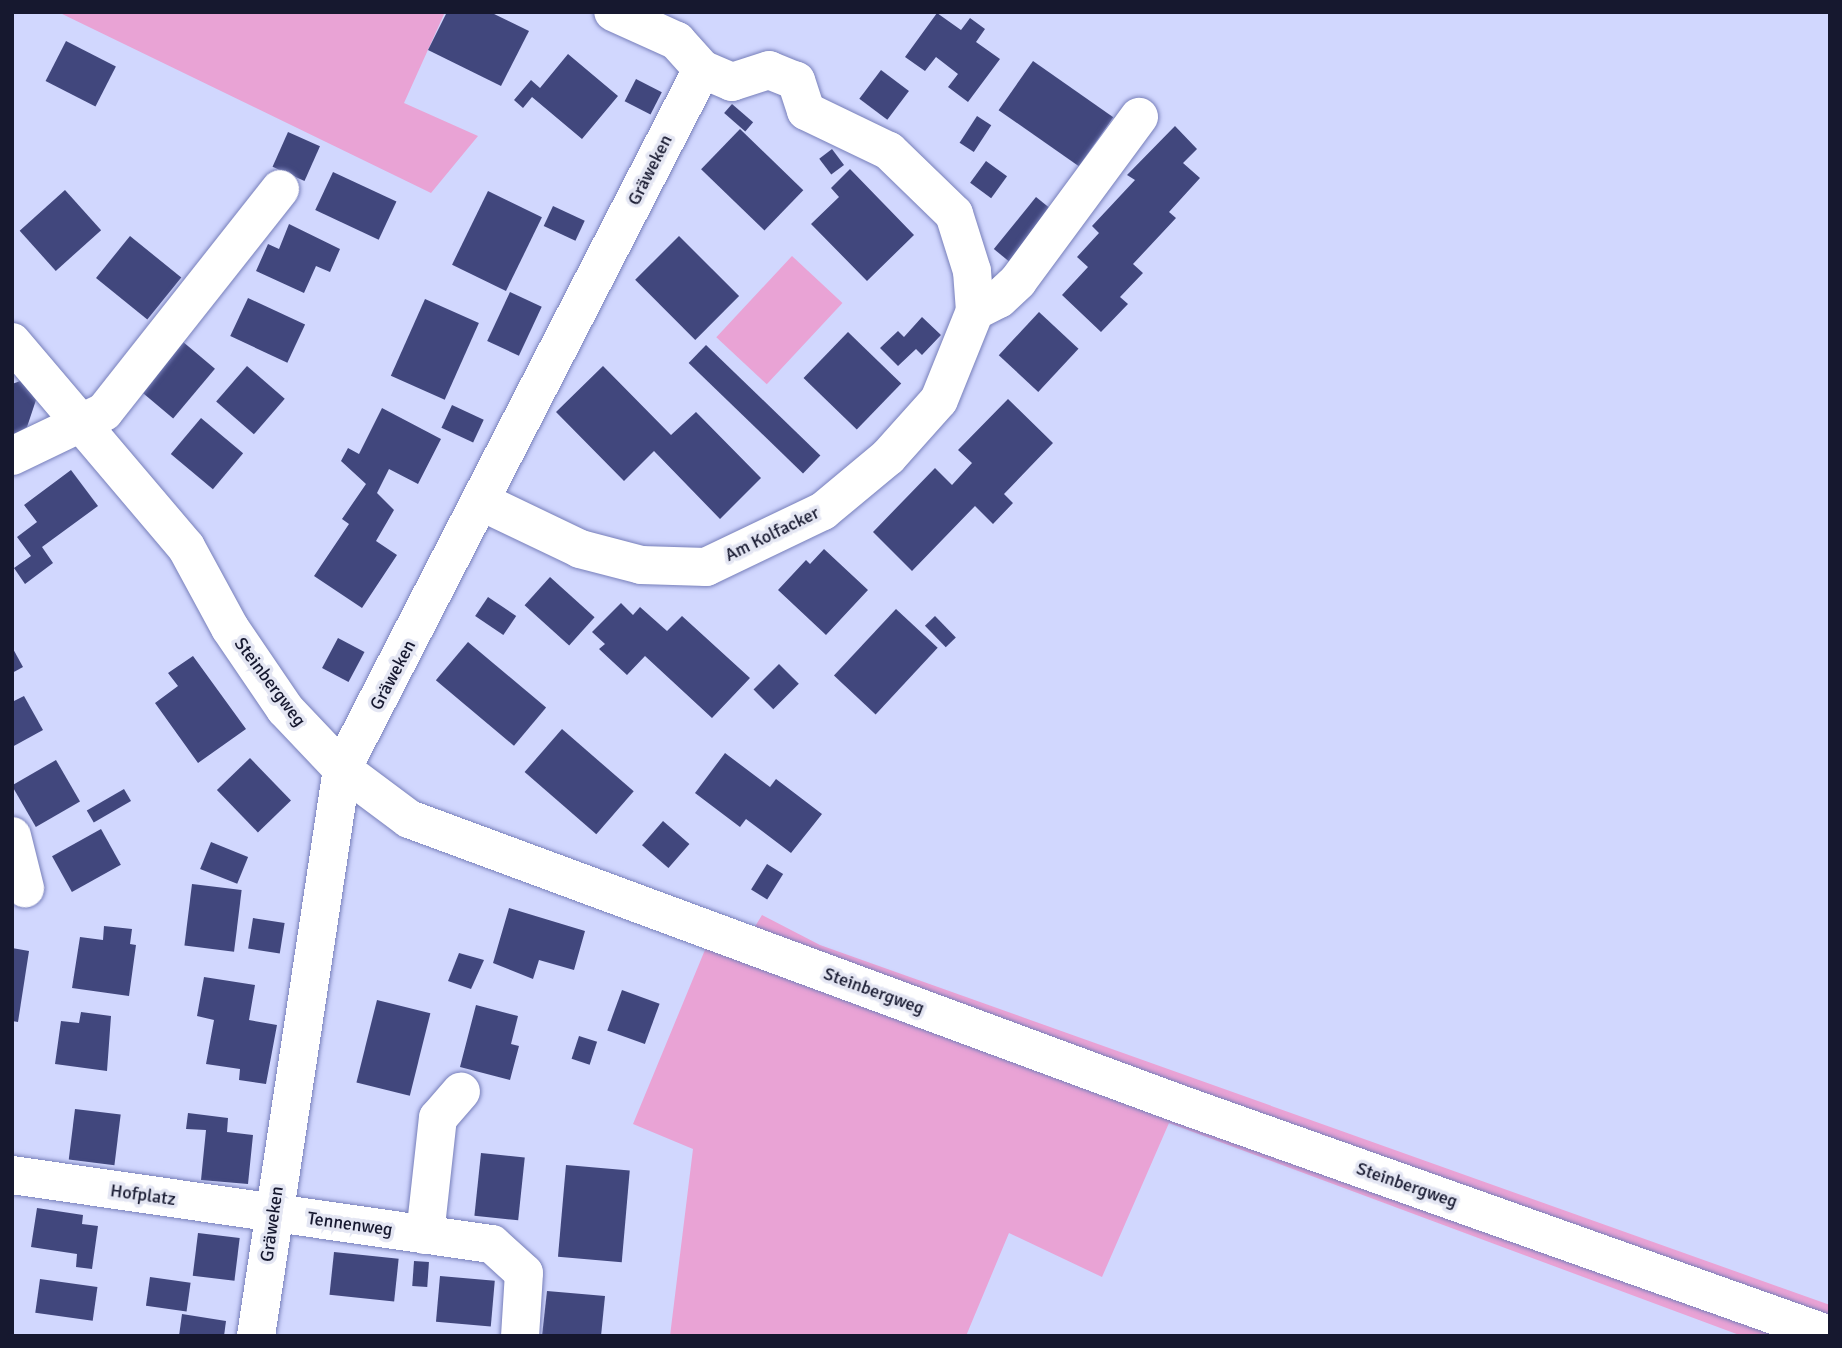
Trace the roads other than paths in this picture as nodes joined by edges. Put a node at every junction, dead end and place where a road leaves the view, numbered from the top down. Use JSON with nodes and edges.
{"nodes":[{"id":1,"x":613,"y":12,"type":"edge"},
{"id":2,"x":702,"y":69,"type":"junction"},
{"id":3,"x":1139,"y":117,"type":"dead end"},
{"id":4,"x":280,"y":189,"type":"dead end"},
{"id":5,"x":975,"y":311,"type":"junction"},
{"id":6,"x":12,"y":342,"type":"edge"},
{"id":7,"x":81,"y":422,"type":"junction"},
{"id":8,"x":12,"y":456,"type":"edge"},
{"id":9,"x":480,"y":501,"type":"junction"},
{"id":10,"x":342,"y":769,"type":"junction"},
{"id":11,"x":12,"y":836,"type":"edge"},
{"id":12,"x":25,"y":888,"type":"dead end"},
{"id":13,"x":461,"y":1091,"type":"dead end"},
{"id":14,"x":12,"y":1175,"type":"edge"},
{"id":15,"x":274,"y":1214,"type":"junction"},
{"id":16,"x":425,"y":1235,"type":"junction"},
{"id":17,"x":1830,"y":1335,"type":"edge"},
{"id":18,"x":256,"y":1336,"type":"edge"},
{"id":19,"x":520,"y":1336,"type":"edge"}],
"edges":[{"from":1,"to":2,"type":"street","name":"Am Kolfacker"},
{"from":2,"to":5,"type":"street","name":"Am Kolfacker"},
{"from":2,"to":9,"type":"street","name":"Gräweken"},
{"from":3,"to":5,"type":"street"},
{"from":4,"to":7,"type":"street"},
{"from":5,"to":9,"type":"street","name":"Am Kolfacker"},
{"from":6,"to":7,"type":"street","name":"Steinbergweg"},
{"from":7,"to":8,"type":"street"},
{"from":7,"to":10,"type":"street","name":"Steinbergweg"},
{"from":9,"to":10,"type":"street","name":"Gräweken"},
{"from":10,"to":15,"type":"street","name":"Gräweken"},
{"from":10,"to":17,"type":"street","name":"Steinbergweg"},
{"from":11,"to":12,"type":"street"},
{"from":13,"to":16,"type":"street"},
{"from":14,"to":15,"type":"street","name":"Hofplatz"},
{"from":15,"to":16,"type":"street","name":"Tennenweg"},
{"from":15,"to":18,"type":"street","name":"Gräweken"},
{"from":16,"to":19,"type":"street","name":"Tennenweg"}]}
